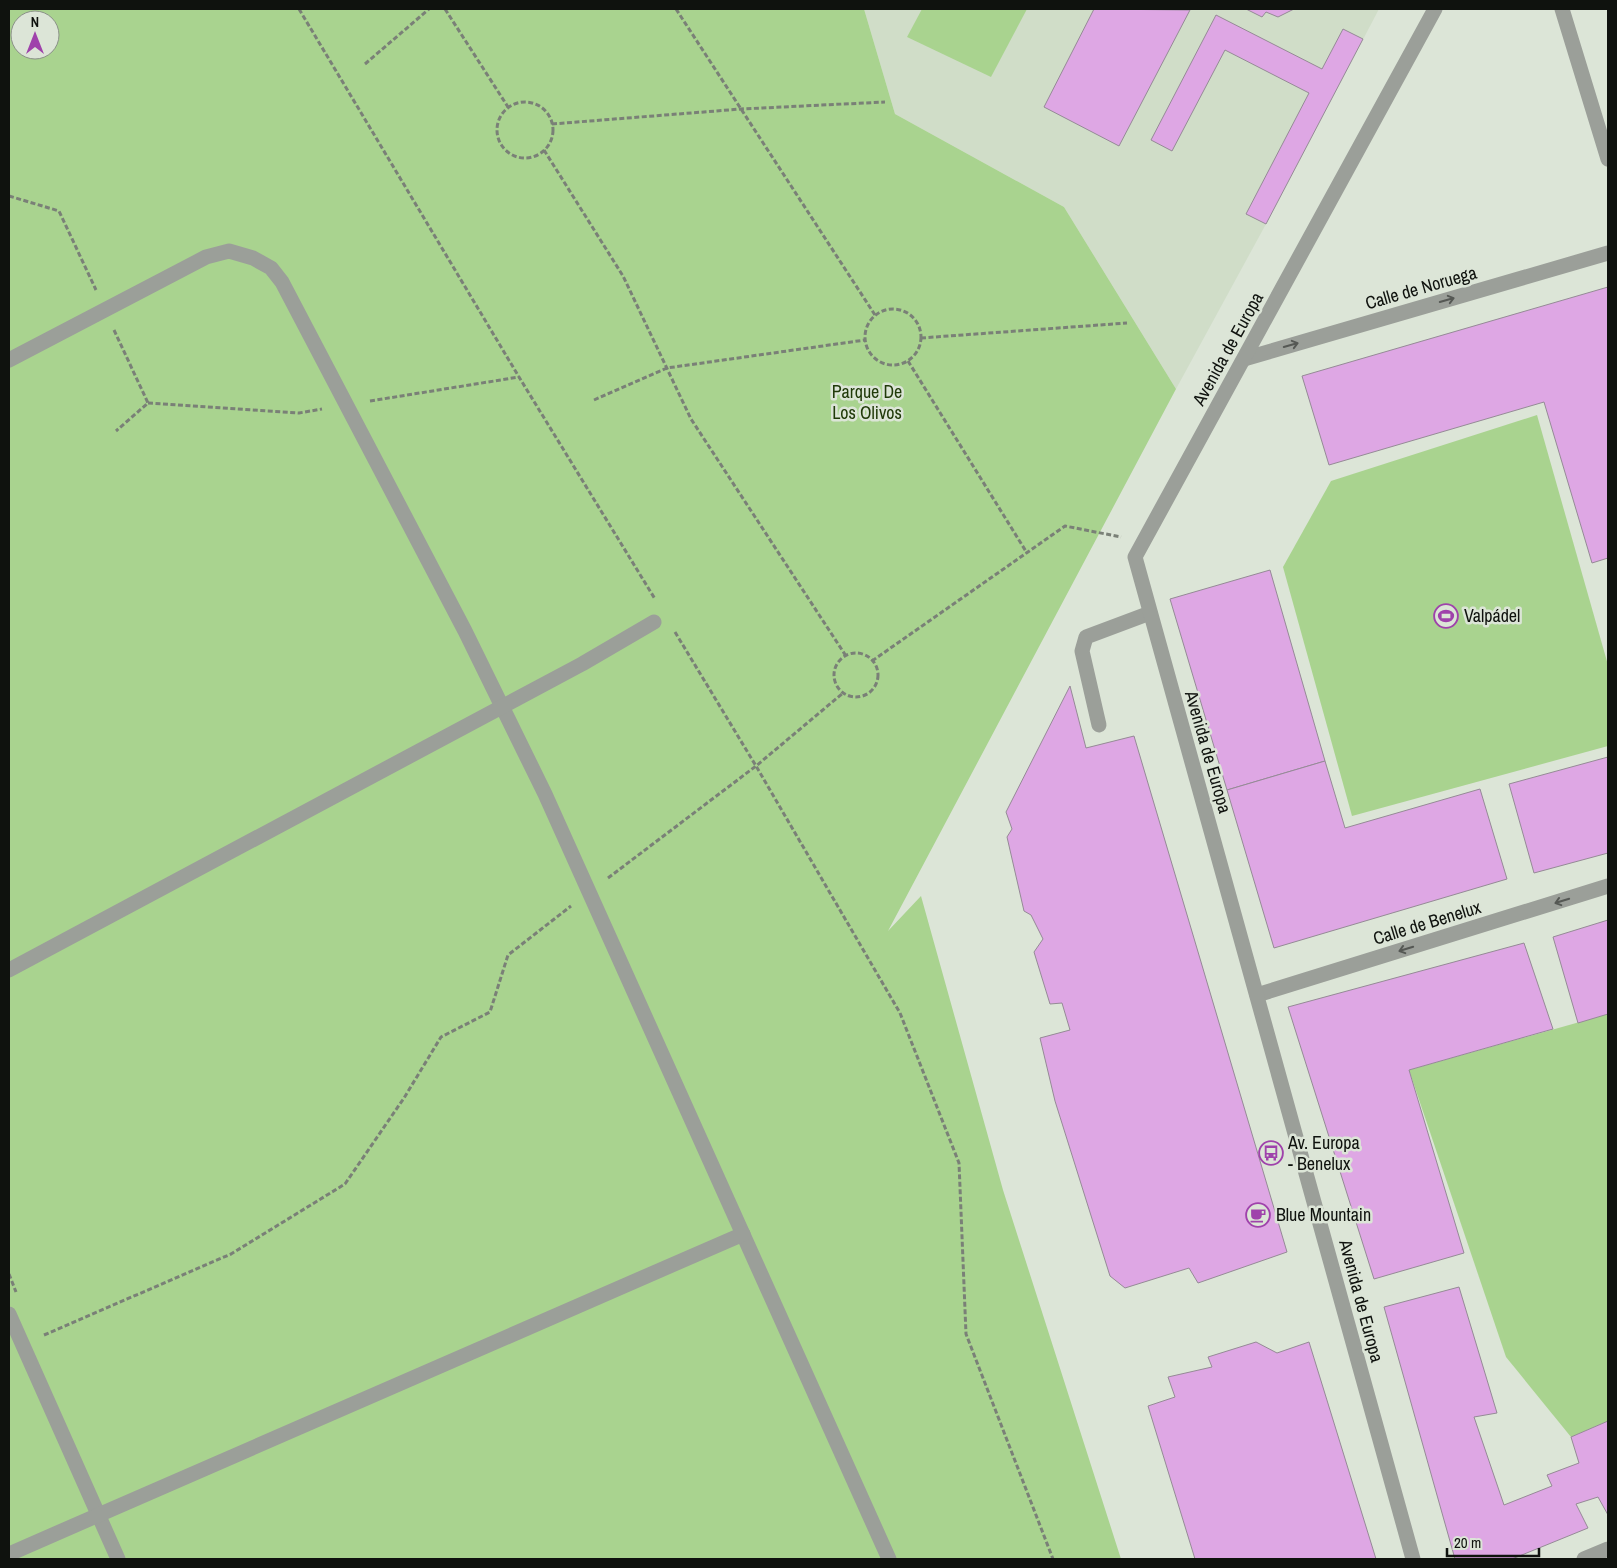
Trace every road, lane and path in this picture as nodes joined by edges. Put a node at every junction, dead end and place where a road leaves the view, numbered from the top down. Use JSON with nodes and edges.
{"nodes":[{"id":1,"x":299,"y":9,"type":"edge"},
{"id":2,"x":429,"y":9,"type":"edge"},
{"id":3,"x":445,"y":9,"type":"edge"},
{"id":4,"x":676,"y":9,"type":"edge"},
{"id":5,"x":1435,"y":9,"type":"edge"},
{"id":6,"x":1562,"y":9,"type":"edge"},
{"id":7,"x":366,"y":64,"type":"dead end"},
{"id":8,"x":885,"y":102,"type":"dead end"},
{"id":9,"x":508,"y":107,"type":"junction"},
{"id":10,"x":741,"y":109,"type":"junction"},
{"id":11,"x":552,"y":124,"type":"junction"},
{"id":12,"x":544,"y":150,"type":"junction"},
{"id":13,"x":1608,"y":159,"type":"edge"},
{"id":14,"x":1608,"y":253,"type":"edge"},
{"id":15,"x":875,"y":315,"type":"junction"},
{"id":16,"x":1126,"y":323,"type":"dead end"},
{"id":17,"x":921,"y":338,"type":"junction"},
{"id":18,"x":865,"y":340,"type":"junction"},
{"id":19,"x":1244,"y":359,"type":"junction"},
{"id":20,"x":9,"y":360,"type":"edge"},
{"id":21,"x":908,"y":361,"type":"junction"},
{"id":22,"x":666,"y":368,"type":"junction"},
{"id":23,"x":594,"y":400,"type":"dead end"},
{"id":24,"x":1144,"y":541,"type":"junction"},
{"id":25,"x":1027,"y":553,"type":"junction"},
{"id":26,"x":658,"y":605,"type":"dead end"},
{"id":27,"x":1150,"y":612,"type":"junction"},
{"id":28,"x":654,"y":622,"type":"dead end"},
{"id":29,"x":674,"y":630,"type":"dead end"},
{"id":30,"x":846,"y":656,"type":"junction"},
{"id":31,"x":872,"y":661,"type":"junction"},
{"id":32,"x":843,"y":693,"type":"junction"},
{"id":33,"x":502,"y":706,"type":"junction"},
{"id":34,"x":1099,"y":725,"type":"dead end"},
{"id":35,"x":756,"y":766,"type":"junction"},
{"id":36,"x":601,"y":884,"type":"dead end"},
{"id":37,"x":1608,"y":886,"type":"edge"},
{"id":38,"x":578,"y":901,"type":"dead end"},
{"id":39,"x":9,"y":970,"type":"edge"},
{"id":40,"x":1256,"y":995,"type":"junction"},
{"id":41,"x":743,"y":1234,"type":"junction"},
{"id":42,"x":9,"y":1314,"type":"edge"},
{"id":43,"x":42,"y":1336,"type":"dead end"},
{"id":44,"x":98,"y":1515,"type":"junction"},
{"id":45,"x":1608,"y":1549,"type":"edge"},
{"id":46,"x":9,"y":1554,"type":"edge"},
{"id":47,"x":118,"y":1559,"type":"edge"},
{"id":48,"x":888,"y":1559,"type":"edge"},
{"id":49,"x":1053,"y":1559,"type":"edge"},
{"id":50,"x":1413,"y":1559,"type":"edge"},
{"id":51,"x":1584,"y":1559,"type":"edge"}],
"edges":[{"from":1,"to":26,"type":"path"},
{"from":2,"to":7,"type":"path"},
{"from":3,"to":9,"type":"path"},
{"from":4,"to":10,"type":"path"},
{"from":5,"to":19,"type":"street","name":"Avenida de Europa"},
{"from":6,"to":13,"type":"street"},
{"from":8,"to":10,"type":"path"},
{"from":9,"to":11,"type":"path"},
{"from":9,"to":12,"type":"path"},
{"from":10,"to":11,"type":"path"},
{"from":10,"to":15,"type":"path"},
{"from":11,"to":12,"type":"path"},
{"from":12,"to":22,"type":"path"},
{"from":19,"to":14,"type":"street","name":"Calle de Noruega","one_way":true},
{"from":15,"to":17,"type":"path"},
{"from":15,"to":18,"type":"path"},
{"from":16,"to":17,"type":"path"},
{"from":17,"to":21,"type":"path"},
{"from":18,"to":21,"type":"path"},
{"from":18,"to":22,"type":"path"},
{"from":19,"to":24,"type":"street","name":"Avenida de Europa"},
{"from":20,"to":33,"type":"street"},
{"from":21,"to":25,"type":"path"},
{"from":22,"to":23,"type":"path"},
{"from":22,"to":30,"type":"path"},
{"from":24,"to":25,"type":"path"},
{"from":24,"to":27,"type":"street","name":"Avenida de Europa"},
{"from":25,"to":31,"type":"path"},
{"from":27,"to":34,"type":"street"},
{"from":27,"to":40,"type":"street","name":"Avenida de Europa"},
{"from":28,"to":33,"type":"street"},
{"from":29,"to":35,"type":"path"},
{"from":30,"to":31,"type":"path"},
{"from":30,"to":32,"type":"path"},
{"from":31,"to":32,"type":"path"},
{"from":32,"to":35,"type":"path"},
{"from":33,"to":39,"type":"street"},
{"from":33,"to":41,"type":"street"},
{"from":35,"to":36,"type":"path"},
{"from":35,"to":49,"type":"path"},
{"from":37,"to":40,"type":"street","name":"Calle de Benelux","one_way":true},
{"from":38,"to":43,"type":"path"},
{"from":40,"to":50,"type":"street","name":"Avenida de Europa"},
{"from":41,"to":44,"type":"street"},
{"from":41,"to":48,"type":"street"},
{"from":42,"to":44,"type":"street"},
{"from":44,"to":46,"type":"street"},
{"from":44,"to":47,"type":"street"},
{"from":45,"to":51,"type":"street"}]}
